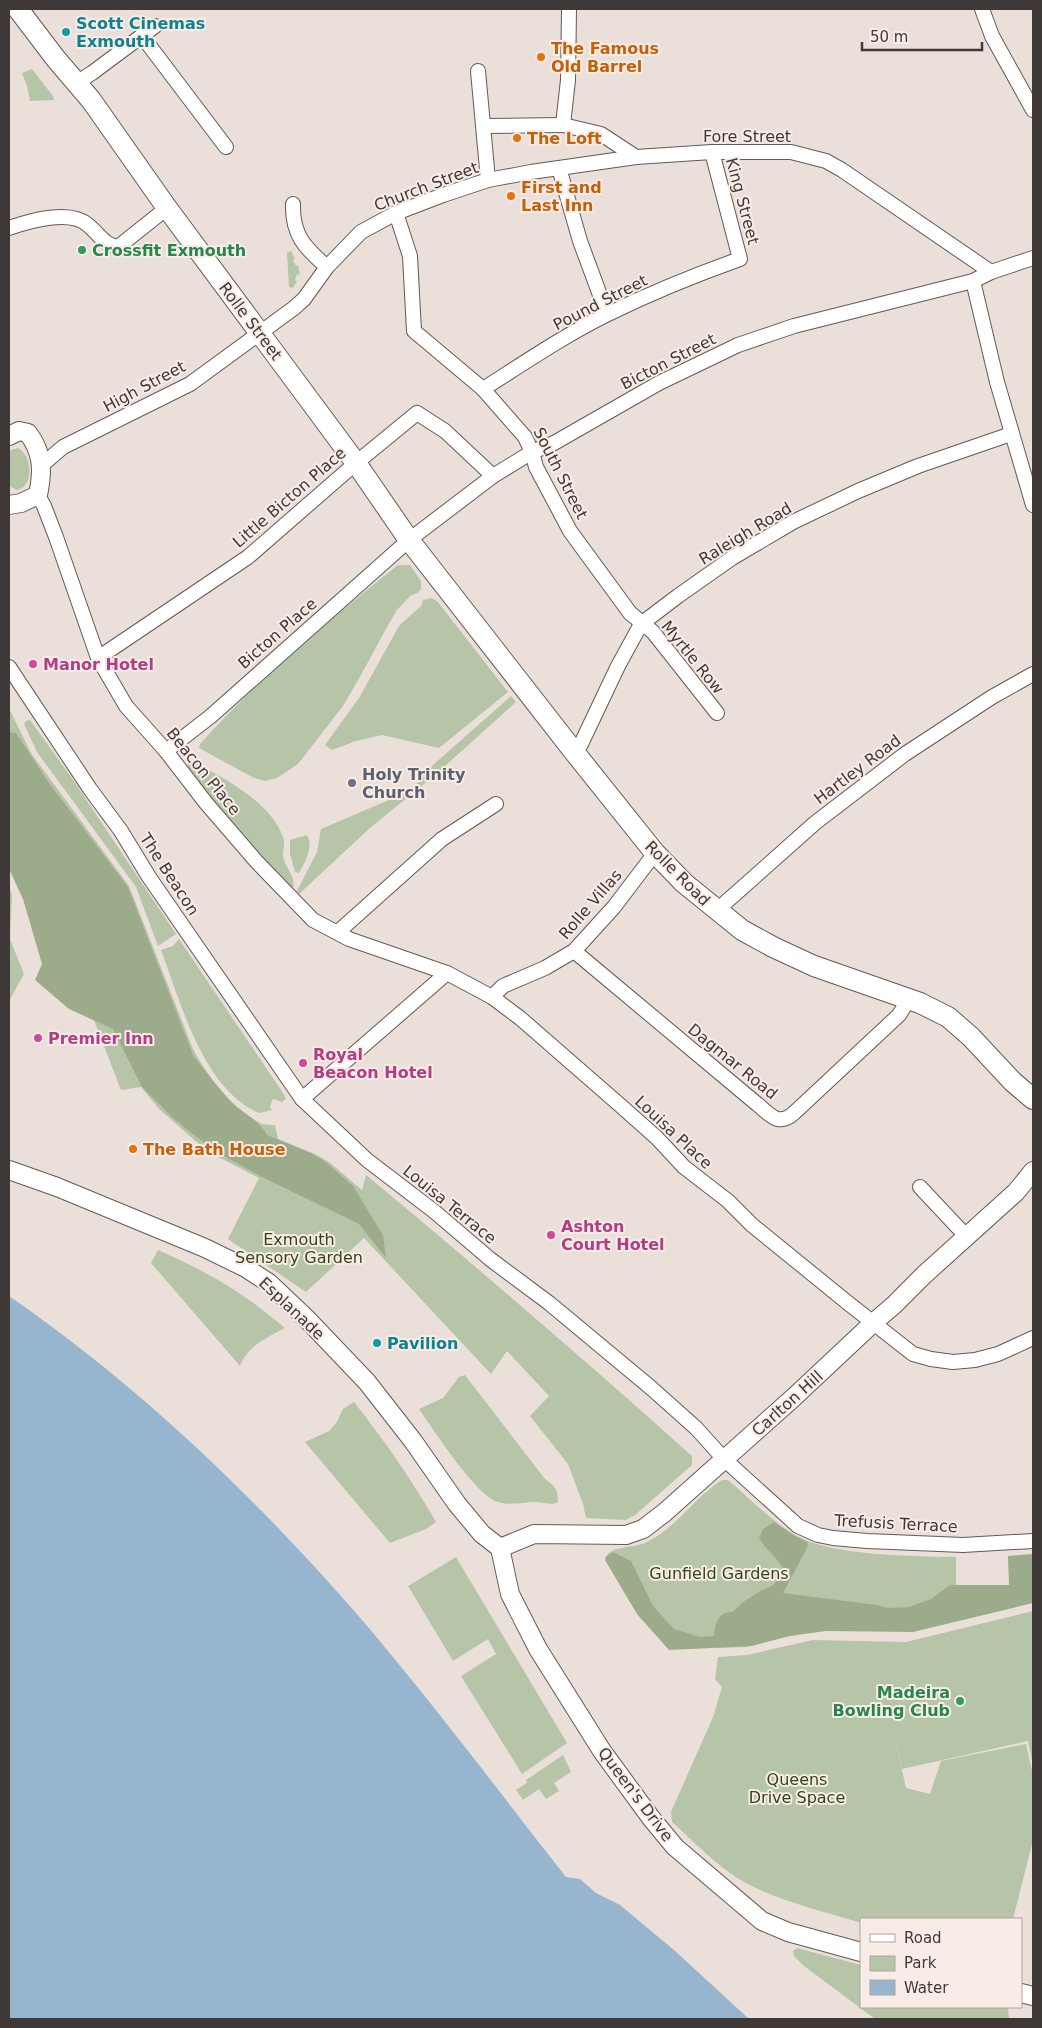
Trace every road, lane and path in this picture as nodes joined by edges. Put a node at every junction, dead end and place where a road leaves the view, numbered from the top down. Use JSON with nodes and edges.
{"nodes":[{"id":1,"x":18,"y":9,"type":"edge"},
{"id":2,"x":569,"y":9,"type":"edge"},
{"id":3,"x":982,"y":9,"type":"edge"},
{"id":4,"x":155,"y":26,"type":"dead end"},
{"id":5,"x":142,"y":36,"type":"junction"},
{"id":6,"x":478,"y":71,"type":"dead end"},
{"id":7,"x":76,"y":83,"type":"junction"},
{"id":8,"x":1033,"y":110,"type":"edge"},
{"id":9,"x":563,"y":125,"type":"junction"},
{"id":10,"x":484,"y":126,"type":"junction"},
{"id":11,"x":226,"y":147,"type":"dead end"},
{"id":12,"x":712,"y":152,"type":"junction"},
{"id":13,"x":636,"y":157,"type":"junction"},
{"id":14,"x":559,"y":168,"type":"junction"},
{"id":15,"x":488,"y":180,"type":"junction"},
{"id":16,"x":293,"y":204,"type":"dead end"},
{"id":17,"x":167,"y":208,"type":"junction"},
{"id":18,"x":396,"y":214,"type":"junction"},
{"id":19,"x":9,"y":228,"type":"edge"},
{"id":20,"x":1031,"y":255,"type":"edge"},
{"id":21,"x":740,"y":259,"type":"joint"},
{"id":22,"x":327,"y":267,"type":"junction"},
{"id":23,"x":991,"y":272,"type":"junction"},
{"id":24,"x":973,"y":281,"type":"junction"},
{"id":25,"x":607,"y":314,"type":"junction"},
{"id":26,"x":260,"y":334,"type":"junction"},
{"id":27,"x":483,"y":389,"type":"junction"},
{"id":28,"x":1011,"y":434,"type":"junction"},
{"id":29,"x":9,"y":436,"type":"edge"},
{"id":30,"x":532,"y":452,"type":"junction"},
{"id":31,"x":356,"y":463,"type":"junction"},
{"id":32,"x":42,"y":465,"type":"junction"},
{"id":33,"x":493,"y":476,"type":"junction"},
{"id":34,"x":38,"y":495,"type":"junction"},
{"id":35,"x":9,"y":505,"type":"edge"},
{"id":36,"x":1033,"y":505,"type":"edge"},
{"id":37,"x":409,"y":540,"type":"junction"},
{"id":38,"x":641,"y":624,"type":"junction"},
{"id":39,"x":98,"y":658,"type":"junction"},
{"id":40,"x":9,"y":667,"type":"edge"},
{"id":41,"x":1033,"y":674,"type":"edge"},
{"id":42,"x":717,"y":713,"type":"dead end"},
{"id":43,"x":166,"y":751,"type":"junction"},
{"id":44,"x":575,"y":753,"type":"junction"},
{"id":45,"x":496,"y":804,"type":"dead end"},
{"id":46,"x":655,"y":853,"type":"junction"},
{"id":47,"x":716,"y":911,"type":"junction"},
{"id":48,"x":338,"y":932,"type":"junction"},
{"id":49,"x":574,"y":951,"type":"junction"},
{"id":50,"x":447,"y":973,"type":"junction"},
{"id":51,"x":492,"y":997,"type":"junction"},
{"id":52,"x":909,"y":999,"type":"junction"},
{"id":53,"x":302,"y":1099,"type":"junction"},
{"id":54,"x":1033,"y":1099,"type":"edge"},
{"id":55,"x":9,"y":1170,"type":"edge"},
{"id":56,"x":1033,"y":1171,"type":"edge"},
{"id":57,"x":920,"y":1188,"type":"dead end"},
{"id":58,"x":966,"y":1236,"type":"junction"},
{"id":59,"x":873,"y":1323,"type":"junction"},
{"id":60,"x":1033,"y":1338,"type":"edge"},
{"id":61,"x":724,"y":1459,"type":"junction"},
{"id":62,"x":1033,"y":1541,"type":"edge"},
{"id":63,"x":500,"y":1548,"type":"junction"},
{"id":64,"x":860,"y":1952,"type":"edge"}],
"edges":[{"from":1,"to":7,"type":"main road","name":"Rolle Street"},
{"from":2,"to":9,"type":"street"},
{"from":3,"to":8,"type":"street"},
{"from":4,"to":5,"type":"street"},
{"from":5,"to":7,"type":"street"},
{"from":5,"to":11,"type":"street"},
{"from":6,"to":10,"type":"street"},
{"from":7,"to":17,"type":"main road","name":"Rolle Street"},
{"from":9,"to":10,"type":"street"},
{"from":9,"to":13,"type":"street"},
{"from":10,"to":15,"type":"street"},
{"from":12,"to":13,"type":"street","name":"Fore Street"},
{"from":12,"to":21,"type":"street","name":"King Street"},
{"from":12,"to":23,"type":"street","name":"Fore Street"},
{"from":13,"to":14,"type":"street","name":"Fore Street"},
{"from":14,"to":15,"type":"street","name":"Church Street"},
{"from":14,"to":25,"type":"street"},
{"from":15,"to":18,"type":"street","name":"Church Street"},
{"from":16,"to":22,"type":"street"},
{"from":17,"to":19,"type":"street"},
{"from":17,"to":26,"type":"main road","name":"Rolle Street"},
{"from":18,"to":22,"type":"street","name":"Church Street"},
{"from":18,"to":27,"type":"street","name":"South Street"},
{"from":20,"to":23,"type":"street","name":"Bicton Street"},
{"from":21,"to":25,"type":"street","name":"Pound Street"},
{"from":22,"to":26,"type":"street","name":"Church Street"},
{"from":23,"to":24,"type":"street","name":"Bicton Street"},
{"from":24,"to":28,"type":"street"},
{"from":24,"to":30,"type":"street","name":"Bicton Street"},
{"from":25,"to":27,"type":"street","name":"Pound Street"},
{"from":26,"to":31,"type":"main road","name":"Rolle Street"},
{"from":26,"to":32,"type":"street","name":"High Street"},
{"from":27,"to":30,"type":"street","name":"South Street"},
{"from":28,"to":36,"type":"street"},
{"from":28,"to":38,"type":"street","name":"Raleigh Road"},
{"from":29,"to":32,"type":"street"},
{"from":30,"to":33,"type":"street","name":"Bicton Street"},
{"from":30,"to":38,"type":"street","name":"South Street"},
{"from":31,"to":33,"type":"street","name":"Little Bicton Place"},
{"from":31,"to":37,"type":"main road","name":"Rolle Street"},
{"from":31,"to":39,"type":"street","name":"Little Bicton Place"},
{"from":32,"to":34,"type":"street"},
{"from":33,"to":37,"type":"street","name":"Bicton Street"},
{"from":34,"to":35,"type":"street"},
{"from":34,"to":39,"type":"street","name":"Beacon Place"},
{"from":37,"to":43,"type":"street","name":"Bicton Place"},
{"from":37,"to":44,"type":"main road","name":"Rolle Road"},
{"from":38,"to":42,"type":"street","name":"Myrtle Row"},
{"from":38,"to":44,"type":"street","name":"Raleigh Road"},
{"from":39,"to":43,"type":"street","name":"Beacon Place"},
{"from":40,"to":53,"type":"street","name":"The Beacon"},
{"from":41,"to":47,"type":"street","name":"Hartley Road"},
{"from":43,"to":48,"type":"street","name":"Beacon Place"},
{"from":44,"to":46,"type":"main road","name":"Rolle Road"},
{"from":45,"to":48,"type":"street"},
{"from":46,"to":47,"type":"main road","name":"Rolle Road"},
{"from":46,"to":49,"type":"street","name":"Rolle Villas"},
{"from":47,"to":52,"type":"main road","name":"Rolle Road"},
{"from":48,"to":50,"type":"street","name":"Beacon Place"},
{"from":49,"to":51,"type":"street","name":"Rolle Villas"},
{"from":49,"to":52,"type":"street","name":"Dagmar Road"},
{"from":50,"to":51,"type":"street","name":"Louisa Place"},
{"from":50,"to":53,"type":"street"},
{"from":51,"to":59,"type":"street","name":"Louisa Place"},
{"from":52,"to":54,"type":"main road","name":"Rolle Road"},
{"from":53,"to":61,"type":"street","name":"Louisa Terrace"},
{"from":55,"to":63,"type":"street","name":"Esplanade"},
{"from":56,"to":58,"type":"street","name":"Carlton Hill"},
{"from":57,"to":58,"type":"street"},
{"from":58,"to":59,"type":"street","name":"Carlton Hill"},
{"from":59,"to":60,"type":"street","name":"Louisa Place"},
{"from":59,"to":61,"type":"street","name":"Carlton Hill"},
{"from":61,"to":62,"type":"street","name":"Trefusis Terrace"},
{"from":61,"to":63,"type":"street","name":"Carlton Hill"},
{"from":63,"to":64,"type":"street","name":"Queen's Drive"}]}
